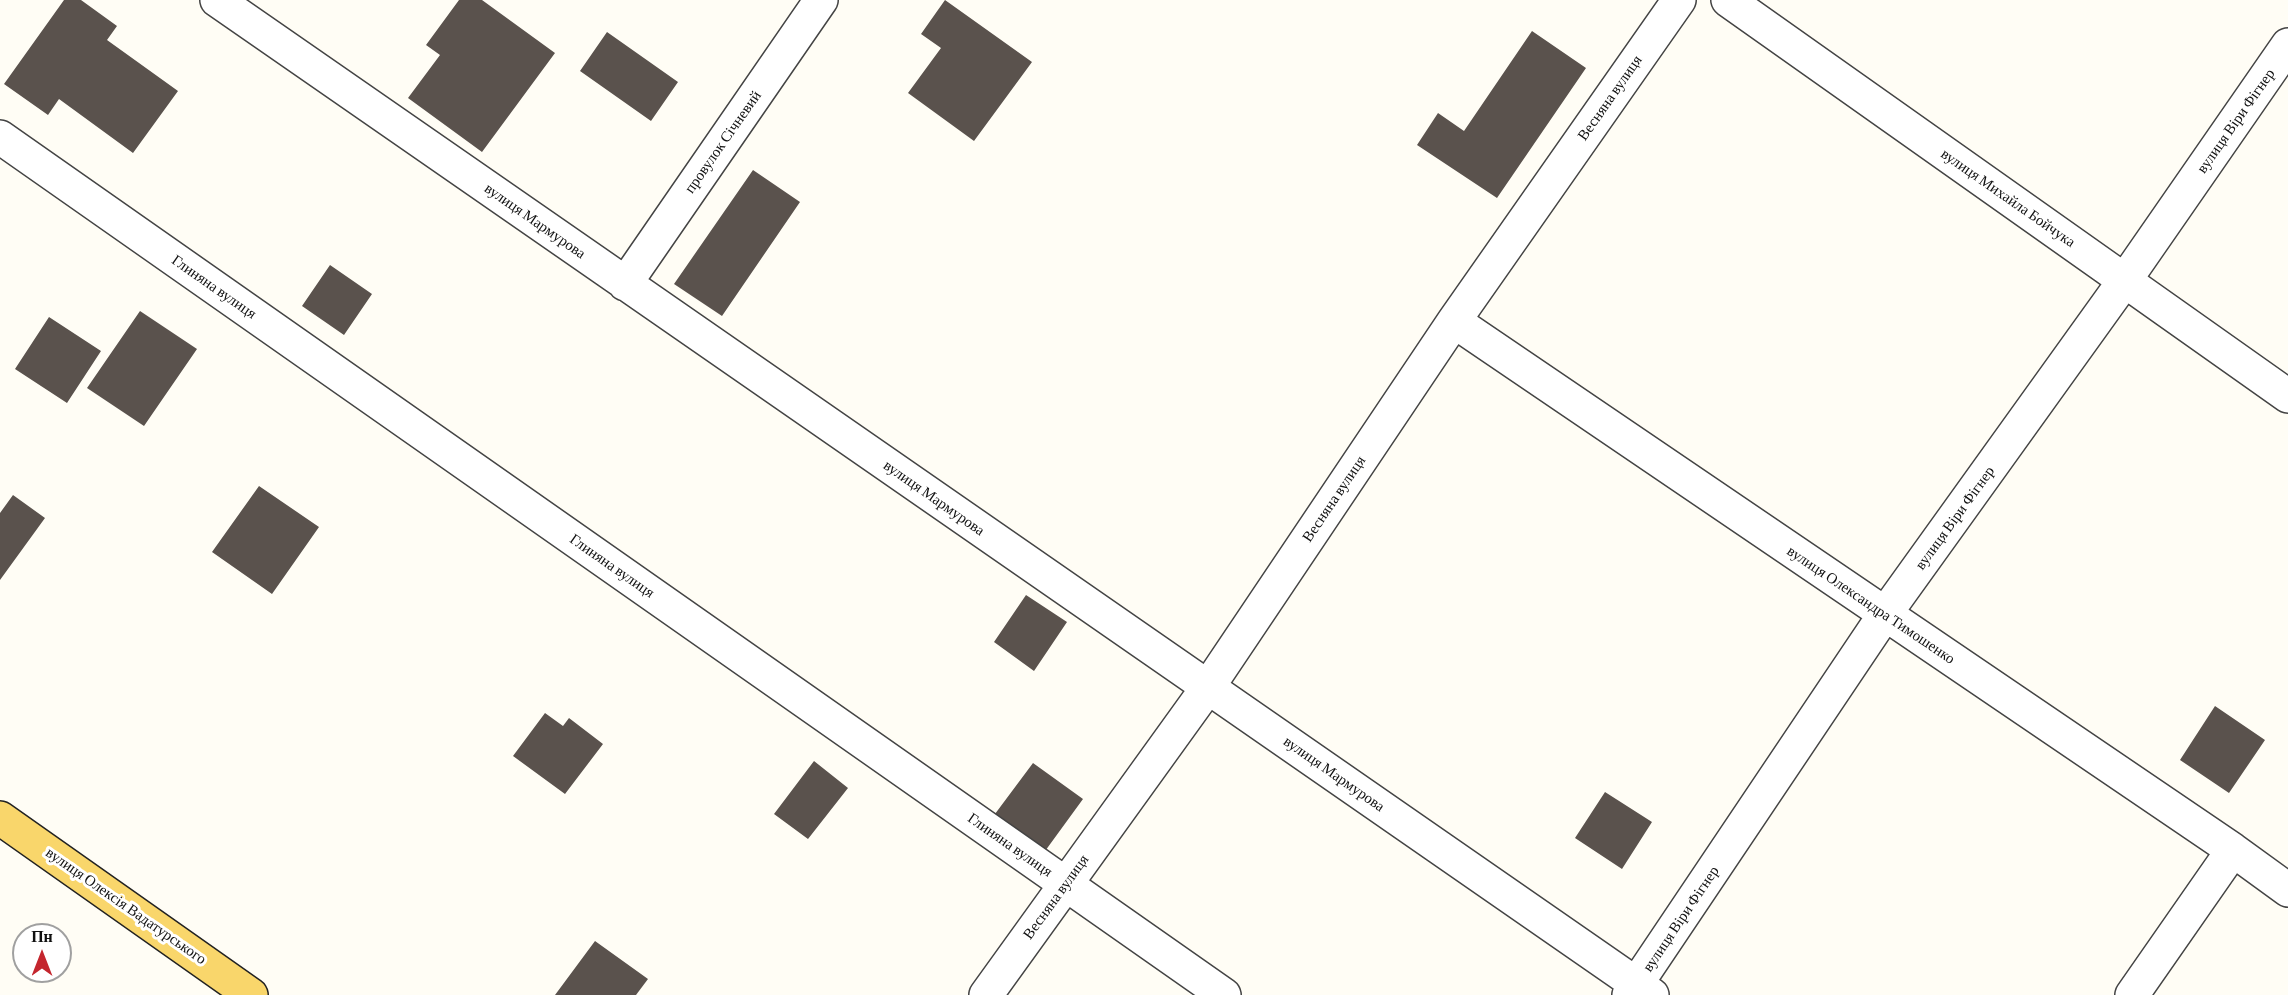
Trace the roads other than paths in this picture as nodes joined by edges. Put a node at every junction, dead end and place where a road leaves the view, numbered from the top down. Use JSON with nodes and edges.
{"nodes":[{"id":1,"x":217,"y":0,"type":"edge"},
{"id":2,"x":821,"y":0,"type":"edge"},
{"id":3,"x":1679,"y":0,"type":"edge"},
{"id":4,"x":1728,"y":0,"type":"edge"},
{"id":5,"x":2288,"y":45,"type":"edge"},
{"id":6,"x":0,"y":137,"type":"edge"},
{"id":7,"x":2125,"y":280,"type":"junction"},
{"id":8,"x":625,"y":284,"type":"junction"},
{"id":9,"x":1454,"y":321,"type":"junction"},
{"id":10,"x":2288,"y":396,"type":"edge"},
{"id":11,"x":1885,"y":614,"type":"junction"},
{"id":12,"x":1208,"y":687,"type":"junction"},
{"id":13,"x":0,"y":818,"type":"edge"},
{"id":14,"x":2233,"y":850,"type":"junction"},
{"id":15,"x":1065,"y":883,"type":"junction"},
{"id":16,"x":2288,"y":890,"type":"edge"},
{"id":17,"x":235,"y":990,"type":"edge"},
{"id":18,"x":1639,"y":991,"type":"edge"},
{"id":19,"x":986,"y":995,"type":"edge"},
{"id":20,"x":1224,"y":995,"type":"edge"},
{"id":21,"x":2132,"y":995,"type":"edge"}],
"edges":[{"from":1,"to":8,"type":"street","name":"вулиця Мармурова"},
{"from":2,"to":8,"type":"street","name":"провулок Січневий"},
{"from":3,"to":9,"type":"street","name":"Весняна вулиця"},
{"from":4,"to":7,"type":"street","name":"вулиця Михайла Бойчука"},
{"from":5,"to":7,"type":"street","name":"вулиця Віри Фігнер"},
{"from":6,"to":15,"type":"street","name":"Глиняна вулиця"},
{"from":7,"to":10,"type":"street","name":"вулиця Михайла Бойчука"},
{"from":7,"to":11,"type":"street","name":"вулиця Віри Фігнер"},
{"from":8,"to":12,"type":"street","name":"вулиця Мармурова"},
{"from":9,"to":11,"type":"street","name":"вулиця Олександра Тимошенко"},
{"from":9,"to":12,"type":"street","name":"Весняна вулиця"},
{"from":11,"to":14,"type":"street","name":"вулиця Олександра Тимошенко"},
{"from":11,"to":18,"type":"street","name":"вулиця Віри Фігнер"},
{"from":12,"to":15,"type":"street","name":"Весняна вулиця"},
{"from":12,"to":18,"type":"street","name":"вулиця Мармурова"},
{"from":13,"to":17,"type":"main road","name":"вулиця Олексія Вадатурського"},
{"from":14,"to":16,"type":"street","name":"вулиця Олександра Тимошенко"},
{"from":14,"to":21,"type":"street"},
{"from":15,"to":19,"type":"street","name":"Весняна вулиця"},
{"from":15,"to":20,"type":"street","name":"Глиняна вулиця"}]}
